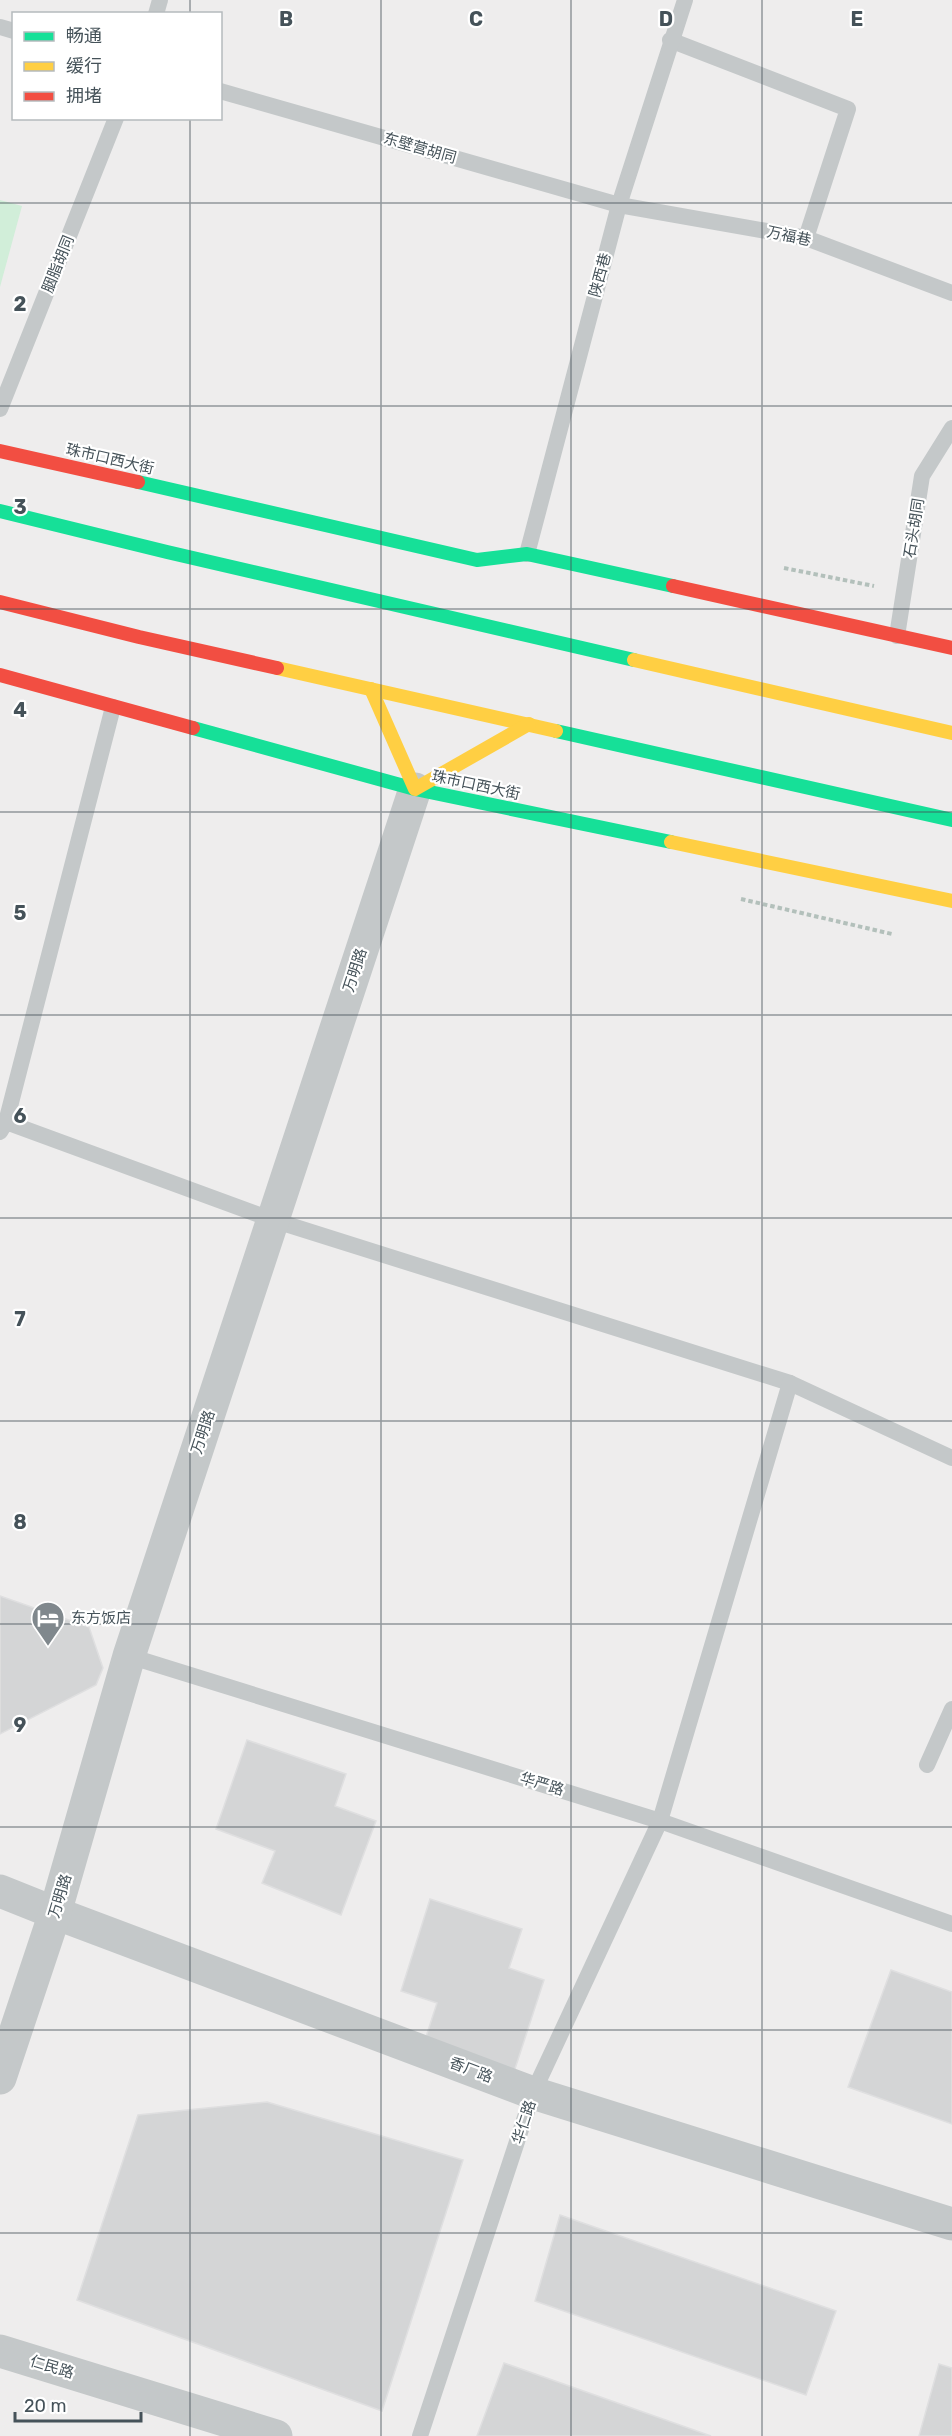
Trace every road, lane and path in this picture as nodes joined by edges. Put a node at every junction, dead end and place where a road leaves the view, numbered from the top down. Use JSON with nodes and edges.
{"nodes":[{"id":1,"x":685,"y":0,"type":"edge"},
{"id":2,"x":670,"y":40,"type":"junction"},
{"id":3,"x":222,"y":92,"type":"edge"},
{"id":4,"x":115,"y":120,"type":"edge"},
{"id":5,"x":619,"y":204,"type":"junction"},
{"id":6,"x":806,"y":238,"type":"junction"},
{"id":7,"x":952,"y":293,"type":"edge"},
{"id":8,"x":0,"y":409,"type":"edge"},
{"id":9,"x":952,"y":428,"type":"edge"},
{"id":10,"x":0,"y":451,"type":"edge"},
{"id":11,"x":0,"y":512,"type":"edge"},
{"id":12,"x":527,"y":554,"type":"junction"},
{"id":13,"x":0,"y":602,"type":"edge"},
{"id":14,"x":897,"y":636,"type":"junction"},
{"id":15,"x":952,"y":648,"type":"edge"},
{"id":16,"x":0,"y":675,"type":"edge"},
{"id":17,"x":371,"y":689,"type":"junction"},
{"id":18,"x":113,"y":707,"type":"junction"},
{"id":19,"x":529,"y":724,"type":"junction"},
{"id":20,"x":952,"y":733,"type":"edge"},
{"id":21,"x":415,"y":789,"type":"junction"},
{"id":22,"x":952,"y":820,"type":"edge"},
{"id":23,"x":952,"y":901,"type":"edge"},
{"id":24,"x":3,"y":1127,"type":"edge"},
{"id":25,"x":273,"y":1221,"type":"junction"},
{"id":26,"x":790,"y":1383,"type":"junction"},
{"id":27,"x":952,"y":1458,"type":"edge"},
{"id":28,"x":129,"y":1656,"type":"junction"},
{"id":29,"x":952,"y":1709,"type":"edge"},
{"id":30,"x":927,"y":1765,"type":"dead end"},
{"id":31,"x":660,"y":1821,"type":"junction"},
{"id":32,"x":0,"y":1891,"type":"edge"},
{"id":33,"x":55,"y":1914,"type":"junction"},
{"id":34,"x":952,"y":1924,"type":"edge"},
{"id":35,"x":0,"y":2078,"type":"edge"},
{"id":36,"x":533,"y":2093,"type":"junction"},
{"id":37,"x":952,"y":2224,"type":"edge"},
{"id":38,"x":0,"y":2351,"type":"edge"},
{"id":39,"x":276,"y":2436,"type":"edge"},
{"id":40,"x":420,"y":2436,"type":"edge"}],
"edges":[{"from":1,"to":2,"type":"lane","name":"陕西巷"},
{"from":2,"to":5,"type":"lane","name":"陕西巷"},
{"from":2,"to":6,"type":"lane"},
{"from":3,"to":5,"type":"lane","name":"东壁营胡同"},
{"from":4,"to":8,"type":"lane","name":"胭脂胡同"},
{"from":5,"to":6,"type":"lane","name":"万福巷"},
{"from":5,"to":12,"type":"lane","name":"陕西巷"},
{"from":6,"to":7,"type":"lane","name":"万福巷"},
{"from":9,"to":14,"type":"lane","name":"石头胡同"},
{"from":10,"to":12,"type":"main road","name":"珠市口西大街"},
{"from":11,"to":20,"type":"main road"},
{"from":12,"to":14,"type":"main road","name":"珠市口西大街"},
{"from":13,"to":17,"type":"main road"},
{"from":14,"to":15,"type":"main road","name":"珠市口西大街"},
{"from":16,"to":18,"type":"main road","name":"珠市口西大街"},
{"from":17,"to":19,"type":"main road"},
{"from":17,"to":21,"type":"main road"},
{"from":18,"to":21,"type":"main road","name":"珠市口西大街"},
{"from":18,"to":24,"type":"lane"},
{"from":19,"to":21,"type":"main road"},
{"from":19,"to":22,"type":"main road"},
{"from":21,"to":23,"type":"main road","name":"珠市口西大街"},
{"from":21,"to":25,"type":"street","name":"万明路"},
{"from":24,"to":25,"type":"lane"},
{"from":25,"to":26,"type":"lane"},
{"from":25,"to":28,"type":"street","name":"万明路"},
{"from":26,"to":27,"type":"lane"},
{"from":26,"to":31,"type":"lane","name":"华仁路"},
{"from":28,"to":31,"type":"lane","name":"华严路"},
{"from":28,"to":33,"type":"street","name":"万明路"},
{"from":29,"to":30,"type":"lane"},
{"from":31,"to":34,"type":"lane","name":"华严路"},
{"from":31,"to":36,"type":"lane","name":"华仁路"},
{"from":32,"to":33,"type":"street","name":"香厂路"},
{"from":33,"to":35,"type":"street","name":"万明路"},
{"from":33,"to":36,"type":"street","name":"香厂路"},
{"from":36,"to":37,"type":"street","name":"香厂路"},
{"from":36,"to":40,"type":"lane","name":"华仁路"},
{"from":38,"to":39,"type":"street","name":"仁民路"}]}
